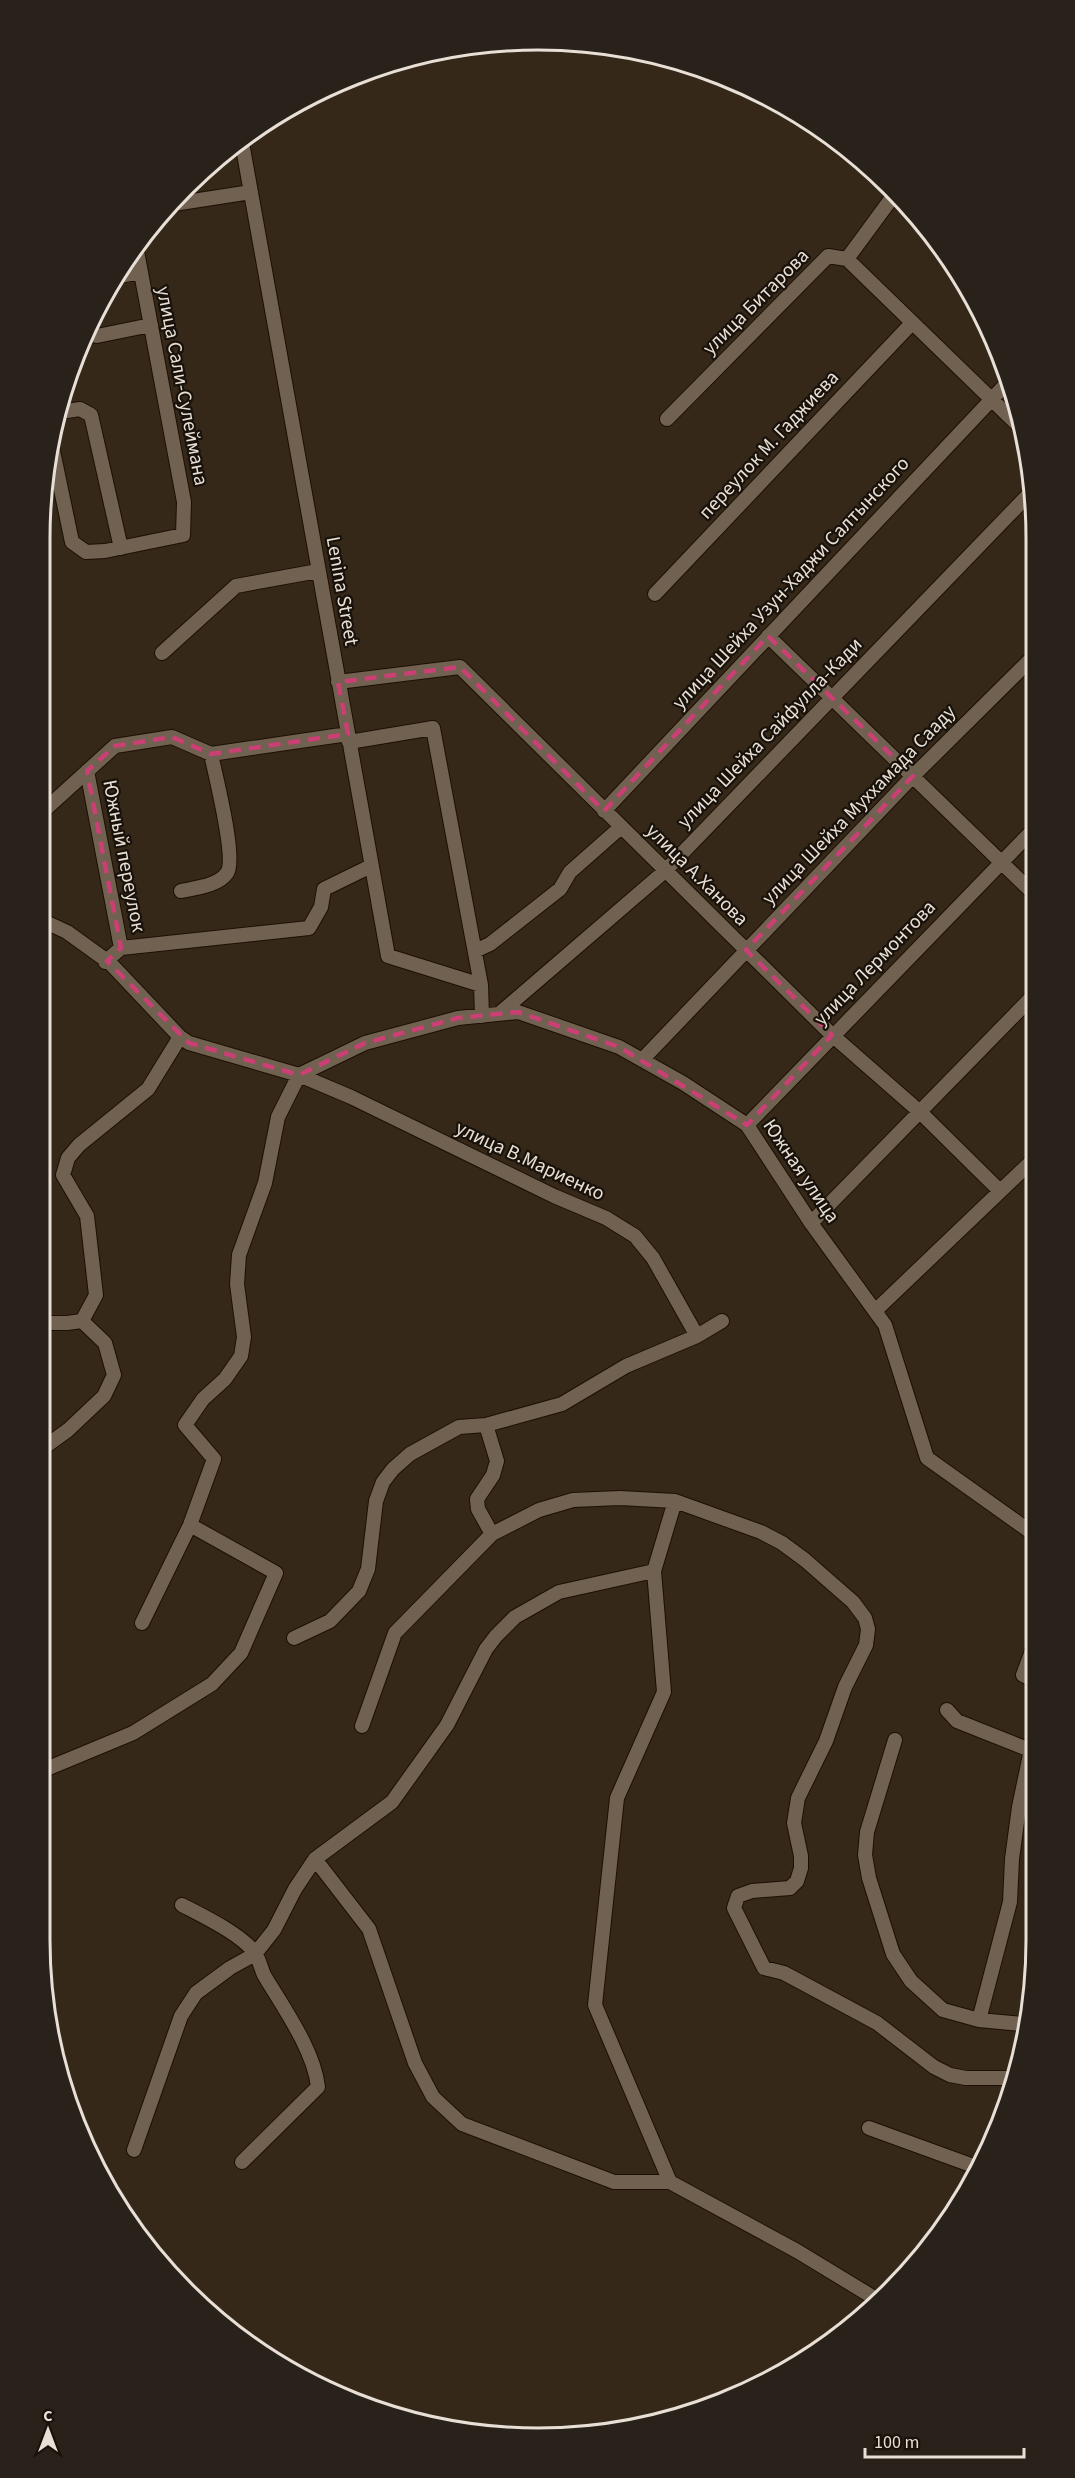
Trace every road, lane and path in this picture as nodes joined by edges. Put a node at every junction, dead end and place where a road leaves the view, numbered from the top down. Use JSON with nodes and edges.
{"nodes":[{"id":1,"x":243,"y":148,"type":"edge"},
{"id":2,"x":250,"y":192,"type":"junction"},
{"id":3,"x":890,"y":200,"type":"edge"},
{"id":4,"x":183,"y":203,"type":"edge"},
{"id":5,"x":138,"y":257,"type":"edge"},
{"id":6,"x":846,"y":259,"type":"junction"},
{"id":7,"x":141,"y":272,"type":"junction"},
{"id":8,"x":127,"y":275,"type":"edge"},
{"id":9,"x":912,"y":323,"type":"junction"},
{"id":10,"x":151,"y":326,"type":"junction"},
{"id":11,"x":94,"y":335,"type":"edge"},
{"id":12,"x":1002,"y":388,"type":"edge"},
{"id":13,"x":991,"y":400,"type":"junction"},
{"id":14,"x":66,"y":411,"type":"edge"},
{"id":15,"x":667,"y":419,"type":"dead end"},
{"id":16,"x":1011,"y":419,"type":"edge"},
{"id":17,"x":56,"y":464,"type":"edge"},
{"id":18,"x":1023,"y":500,"type":"edge"},
{"id":19,"x":121,"y":548,"type":"junction"},
{"id":20,"x":318,"y":571,"type":"junction"},
{"id":21,"x":655,"y":594,"type":"dead end"},
{"id":22,"x":768,"y":636,"type":"junction"},
{"id":23,"x":162,"y":653,"type":"dead end"},
{"id":24,"x":1026,"y":664,"type":"edge"},
{"id":25,"x":338,"y":682,"type":"junction"},
{"id":26,"x":832,"y":698,"type":"junction"},
{"id":27,"x":348,"y":738,"type":"junction"},
{"id":28,"x":211,"y":754,"type":"junction"},
{"id":29,"x":87,"y":771,"type":"junction"},
{"id":30,"x":913,"y":776,"type":"junction"},
{"id":31,"x":50,"y":805,"type":"edge"},
{"id":32,"x":604,"y":811,"type":"junction"},
{"id":33,"x":621,"y":827,"type":"junction"},
{"id":34,"x":1026,"y":837,"type":"edge"},
{"id":35,"x":1001,"y":862,"type":"junction"},
{"id":36,"x":371,"y":866,"type":"junction"},
{"id":37,"x":665,"y":871,"type":"junction"},
{"id":38,"x":1026,"y":886,"type":"edge"},
{"id":39,"x":181,"y":891,"type":"dead end"},
{"id":40,"x":50,"y":924,"type":"edge"},
{"id":41,"x":122,"y":948,"type":"junction"},
{"id":42,"x":746,"y":950,"type":"junction"},
{"id":43,"x":474,"y":951,"type":"junction"},
{"id":44,"x":106,"y":962,"type":"junction"},
{"id":45,"x":481,"y":985,"type":"junction"},
{"id":46,"x":1026,"y":1003,"type":"edge"},
{"id":47,"x":498,"y":1014,"type":"junction"},
{"id":48,"x":482,"y":1016,"type":"junction"},
{"id":49,"x":832,"y":1035,"type":"junction"},
{"id":50,"x":180,"y":1037,"type":"junction"},
{"id":51,"x":642,"y":1060,"type":"junction"},
{"id":52,"x":299,"y":1075,"type":"junction"},
{"id":53,"x":920,"y":1112,"type":"junction"},
{"id":54,"x":747,"y":1125,"type":"junction"},
{"id":55,"x":1026,"y":1167,"type":"edge"},
{"id":56,"x":1000,"y":1191,"type":"junction"},
{"id":57,"x":811,"y":1223,"type":"junction"},
{"id":58,"x":875,"y":1311,"type":"junction"},
{"id":59,"x":82,"y":1321,"type":"junction"},
{"id":60,"x":722,"y":1321,"type":"dead end"},
{"id":61,"x":50,"y":1323,"type":"edge"},
{"id":62,"x":697,"y":1336,"type":"junction"},
{"id":63,"x":486,"y":1425,"type":"junction"},
{"id":64,"x":50,"y":1443,"type":"edge"},
{"id":65,"x":675,"y":1501,"type":"junction"},
{"id":66,"x":190,"y":1526,"type":"junction"},
{"id":67,"x":1026,"y":1529,"type":"edge"},
{"id":68,"x":492,"y":1534,"type":"junction"},
{"id":69,"x":654,"y":1571,"type":"junction"},
{"id":70,"x":142,"y":1623,"type":"dead end"},
{"id":71,"x":294,"y":1638,"type":"dead end"},
{"id":72,"x":947,"y":1710,"type":"dead end"},
{"id":73,"x":362,"y":1726,"type":"dead end"},
{"id":74,"x":895,"y":1740,"type":"dead end"},
{"id":75,"x":1026,"y":1748,"type":"edge"},
{"id":76,"x":50,"y":1767,"type":"edge"},
{"id":77,"x":1026,"y":1779,"type":"edge"},
{"id":78,"x":315,"y":1859,"type":"junction"},
{"id":79,"x":182,"y":1905,"type":"dead end"},
{"id":80,"x":255,"y":1954,"type":"junction"},
{"id":81,"x":979,"y":2020,"type":"junction"},
{"id":82,"x":1018,"y":2024,"type":"edge"},
{"id":83,"x":1006,"y":2078,"type":"edge"},
{"id":84,"x":869,"y":2128,"type":"dead end"},
{"id":85,"x":134,"y":2150,"type":"dead end"},
{"id":86,"x":242,"y":2162,"type":"dead end"},
{"id":87,"x":970,"y":2165,"type":"edge"},
{"id":88,"x":670,"y":2182,"type":"junction"},
{"id":89,"x":871,"y":2296,"type":"edge"}],
"edges":[{"from":1,"to":2,"type":"street","name":"Lenina Street"},
{"from":2,"to":4,"type":"street"},
{"from":2,"to":20,"type":"street","name":"Lenina Street"},
{"from":3,"to":6,"type":"street"},
{"from":5,"to":7,"type":"street","name":"улица Сали-Сулеймана"},
{"from":6,"to":9,"type":"street"},
{"from":6,"to":15,"type":"street","name":"улица Битарова"},
{"from":7,"to":8,"type":"street"},
{"from":7,"to":10,"type":"street","name":"улица Сали-Сулеймана"},
{"from":9,"to":13,"type":"street"},
{"from":9,"to":21,"type":"street","name":"переулок М. Гаджиева"},
{"from":10,"to":11,"type":"street"},
{"from":10,"to":19,"type":"street","name":"улица Сали-Сулеймана"},
{"from":12,"to":13,"type":"street","name":"улица Шейха Узун-Хаджи Салтынского"},
{"from":13,"to":16,"type":"street"},
{"from":13,"to":22,"type":"street","name":"улица Шейха Узун-Хаджи Салтынского"},
{"from":14,"to":19,"type":"street"},
{"from":17,"to":19,"type":"street"},
{"from":18,"to":26,"type":"street","name":"улица Шейха Сайфулла-Кади"},
{"from":20,"to":23,"type":"street"},
{"from":20,"to":25,"type":"street","name":"Lenina Street"},
{"from":22,"to":26,"type":"street"},
{"from":22,"to":32,"type":"street","name":"улица Шейха Узун-Хаджи Салтынского"},
{"from":24,"to":30,"type":"street","name":"улица Шейха Муххамада Сааду"},
{"from":25,"to":27,"type":"street","name":"Lenina Street"},
{"from":25,"to":32,"type":"street","name":"улица А.Ханова"},
{"from":26,"to":30,"type":"street"},
{"from":26,"to":37,"type":"street","name":"улица Шейха Сайфулла-Кади"},
{"from":27,"to":28,"type":"street"},
{"from":27,"to":36,"type":"street","name":"Lenina Street"},
{"from":27,"to":43,"type":"street"},
{"from":28,"to":29,"type":"street"},
{"from":28,"to":39,"type":"street"},
{"from":29,"to":31,"type":"street"},
{"from":29,"to":41,"type":"street","name":"Южный переулок"},
{"from":30,"to":35,"type":"street"},
{"from":30,"to":42,"type":"street","name":"улица Шейха Муххамада Сааду"},
{"from":32,"to":33,"type":"street","name":"улица А.Ханова"},
{"from":33,"to":37,"type":"street","name":"улица А.Ханова"},
{"from":33,"to":43,"type":"street"},
{"from":34,"to":35,"type":"street","name":"улица Лермонтова"},
{"from":35,"to":38,"type":"street"},
{"from":35,"to":49,"type":"street","name":"улица Лермонтова"},
{"from":36,"to":41,"type":"street"},
{"from":36,"to":45,"type":"street","name":"Lenina Street"},
{"from":37,"to":42,"type":"street","name":"улица А.Ханова"},
{"from":37,"to":47,"type":"street","name":"улица Шейха Сайфулла-Кади"},
{"from":40,"to":44,"type":"street"},
{"from":41,"to":44,"type":"street"},
{"from":42,"to":49,"type":"street","name":"улица А.Ханова"},
{"from":42,"to":51,"type":"street","name":"улица Шейха Муххамада Сааду"},
{"from":43,"to":45,"type":"street"},
{"from":44,"to":50,"type":"street"},
{"from":45,"to":48,"type":"street"},
{"from":46,"to":53,"type":"street"},
{"from":47,"to":48,"type":"street","name":"Южная улица"},
{"from":47,"to":51,"type":"street","name":"Южная улица"},
{"from":48,"to":52,"type":"street","name":"Южная улица"},
{"from":49,"to":53,"type":"street","name":"улица А.Ханова"},
{"from":49,"to":54,"type":"street","name":"улица Лермонтова"},
{"from":50,"to":52,"type":"street","name":"улица В.Мариенко"},
{"from":50,"to":59,"type":"street"},
{"from":51,"to":54,"type":"street","name":"Южная улица"},
{"from":52,"to":62,"type":"street","name":"улица В.Мариенко"},
{"from":52,"to":66,"type":"street"},
{"from":53,"to":56,"type":"street","name":"улица А.Ханова"},
{"from":53,"to":57,"type":"street"},
{"from":54,"to":57,"type":"street","name":"Южная улица"},
{"from":55,"to":56,"type":"street"},
{"from":56,"to":58,"type":"street"},
{"from":57,"to":58,"type":"street","name":"Южная улица"},
{"from":58,"to":67,"type":"street","name":"Южная улица"},
{"from":59,"to":61,"type":"street"},
{"from":59,"to":64,"type":"street"},
{"from":60,"to":62,"type":"street"},
{"from":62,"to":63,"type":"street"},
{"from":63,"to":68,"type":"street"},
{"from":63,"to":71,"type":"street"},
{"from":65,"to":68,"type":"street"},
{"from":65,"to":69,"type":"street"},
{"from":65,"to":83,"type":"street"},
{"from":66,"to":70,"type":"street"},
{"from":66,"to":76,"type":"street"},
{"from":68,"to":73,"type":"street"},
{"from":69,"to":78,"type":"street"},
{"from":69,"to":88,"type":"street"},
{"from":72,"to":75,"type":"street"},
{"from":74,"to":81,"type":"street"},
{"from":77,"to":81,"type":"street"},
{"from":78,"to":80,"type":"street"},
{"from":78,"to":88,"type":"street"},
{"from":79,"to":80,"type":"street"},
{"from":80,"to":85,"type":"street"},
{"from":80,"to":86,"type":"street"},
{"from":81,"to":82,"type":"street"},
{"from":84,"to":87,"type":"street"},
{"from":88,"to":89,"type":"street"}]}
